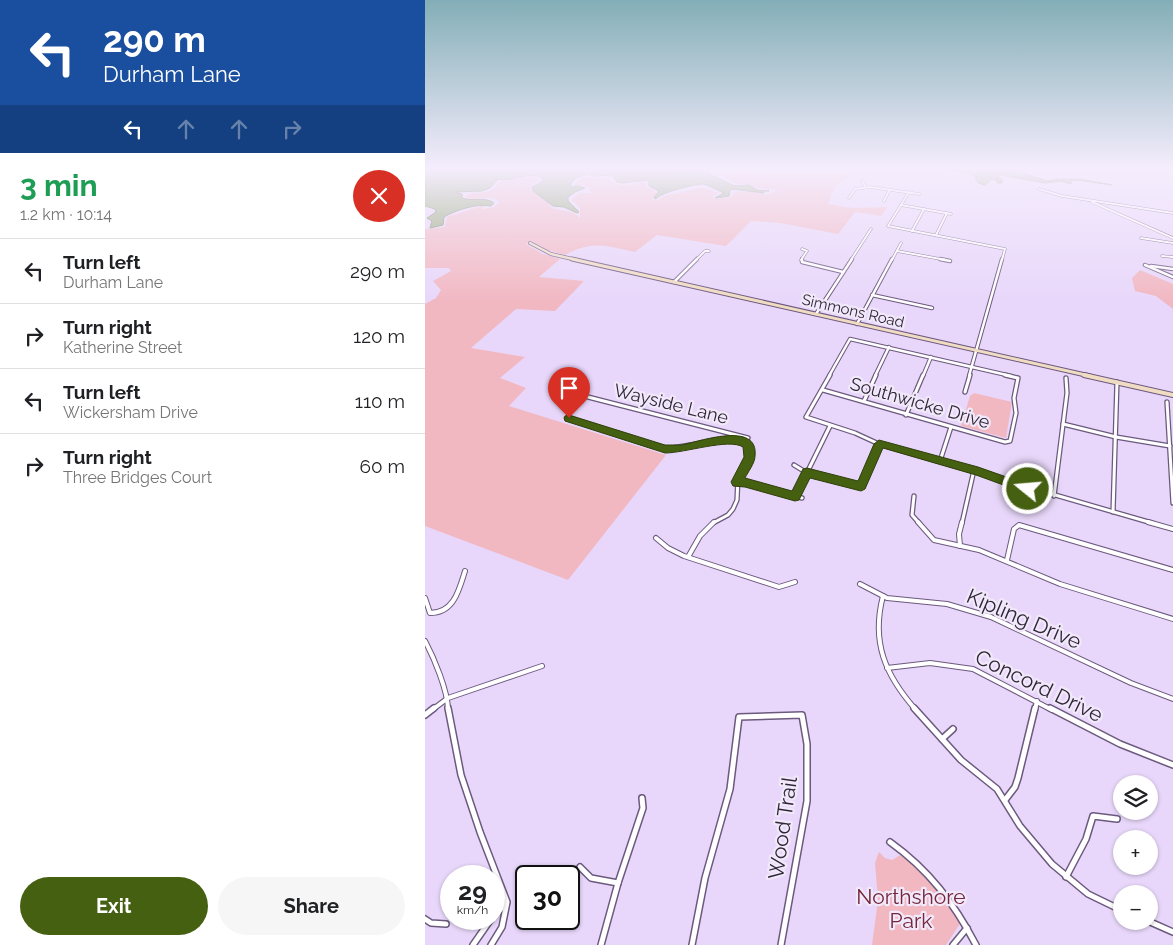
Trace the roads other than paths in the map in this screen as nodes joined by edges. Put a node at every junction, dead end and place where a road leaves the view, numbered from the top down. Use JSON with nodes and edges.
{"nodes":[{"id":1,"x":897,"y":212,"type":"edge"},
{"id":2,"x":922,"y":212,"type":"edge"},
{"id":3,"x":942,"y":212,"type":"edge"},
{"id":4,"x":1116,"y":212,"type":"edge"},
{"id":5,"x":947,"y":213,"type":"junction"},
{"id":6,"x":951,"y":214,"type":"dead end"},
{"id":7,"x":871,"y":229,"type":"dead end"},
{"id":8,"x":911,"y":231,"type":"junction"},
{"id":9,"x":936,"y":235,"type":"junction"},
{"id":10,"x":1141,"y":238,"type":"dead end"},
{"id":11,"x":1173,"y":238,"type":"edge"},
{"id":12,"x":530,"y":243,"type":"dead end"},
{"id":13,"x":901,"y":243,"type":"dead end"},
{"id":14,"x":1173,"y":243,"type":"edge"},
{"id":15,"x":802,"y":249,"type":"dead end"},
{"id":16,"x":709,"y":251,"type":"dead end"},
{"id":17,"x":897,"y":251,"type":"junction"},
{"id":18,"x":1162,"y":256,"type":"dead end"},
{"id":19,"x":1173,"y":258,"type":"edge"},
{"id":20,"x":950,"y":261,"type":"dead end"},
{"id":21,"x":1173,"y":269,"type":"edge"},
{"id":22,"x":843,"y":272,"type":"junction"},
{"id":23,"x":1173,"y":277,"type":"edge"},
{"id":24,"x":674,"y":282,"type":"junction"},
{"id":25,"x":872,"y":295,"type":"junction"},
{"id":26,"x":932,"y":308,"type":"dead end"},
{"id":27,"x":816,"y":314,"type":"junction"},
{"id":28,"x":857,"y":324,"type":"junction"},
{"id":29,"x":889,"y":347,"type":"junction"},
{"id":30,"x":977,"y":350,"type":"junction"},
{"id":31,"x":931,"y":357,"type":"junction"},
{"id":32,"x":972,"y":367,"type":"junction"},
{"id":33,"x":1066,"y":378,"type":"dead end"},
{"id":34,"x":1117,"y":382,"type":"junction"},
{"id":35,"x":823,"y":390,"type":"junction"},
{"id":36,"x":965,"y":392,"type":"dead end"},
{"id":37,"x":1173,"y":395,"type":"edge"},
{"id":38,"x":588,"y":397,"type":"dead end"},
{"id":39,"x":864,"y":400,"type":"junction"},
{"id":40,"x":1167,"y":402,"type":"dead end"},
{"id":41,"x":907,"y":415,"type":"junction"},
{"id":42,"x":569,"y":418,"type":"dead end"},
{"id":43,"x":1063,"y":424,"type":"junction"},
{"id":44,"x":830,"y":426,"type":"junction"},
{"id":45,"x":951,"y":427,"type":"junction"},
{"id":46,"x":1115,"y":437,"type":"junction"},
{"id":47,"x":748,"y":438,"type":"dead end"},
{"id":48,"x":879,"y":444,"type":"junction"},
{"id":49,"x":1169,"y":446,"type":"junction"},
{"id":50,"x":939,"y":461,"type":"junction"},
{"id":51,"x":794,"y":464,"type":"dead end"},
{"id":52,"x":974,"y":470,"type":"junction"},
{"id":53,"x":807,"y":472,"type":"junction"},
{"id":54,"x":737,"y":482,"type":"junction"},
{"id":55,"x":795,"y":496,"type":"junction"},
{"id":56,"x":914,"y":496,"type":"dead end"},
{"id":57,"x":1054,"y":496,"type":"junction"},
{"id":58,"x":802,"y":498,"type":"dead end"},
{"id":59,"x":1173,"y":502,"type":"edge"},
{"id":60,"x":1113,"y":512,"type":"junction"},
{"id":61,"x":1173,"y":529,"type":"edge"},
{"id":62,"x":656,"y":538,"type":"dead end"},
{"id":63,"x":961,"y":546,"type":"junction"},
{"id":64,"x":688,"y":556,"type":"junction"},
{"id":65,"x":1007,"y":560,"type":"junction"},
{"id":66,"x":1173,"y":570,"type":"edge"},
{"id":67,"x":465,"y":571,"type":"dead end"},
{"id":68,"x":795,"y":582,"type":"dead end"},
{"id":69,"x":860,"y":584,"type":"dead end"},
{"id":70,"x":883,"y":596,"type":"junction"},
{"id":71,"x":425,"y":598,"type":"edge"},
{"id":72,"x":1173,"y":619,"type":"edge"},
{"id":73,"x":425,"y":640,"type":"edge"},
{"id":74,"x":542,"y":666,"type":"dead end"},
{"id":75,"x":887,"y":668,"type":"junction"},
{"id":76,"x":448,"y":698,"type":"junction"},
{"id":77,"x":1173,"y":699,"type":"edge"},
{"id":78,"x":1037,"y":701,"type":"junction"},
{"id":79,"x":425,"y":714,"type":"edge"},
{"id":80,"x":953,"y":729,"type":"dead end"},
{"id":81,"x":942,"y":739,"type":"junction"},
{"id":82,"x":1173,"y":765,"type":"edge"},
{"id":83,"x":642,"y":798,"type":"dead end"},
{"id":84,"x":1005,"y":800,"type":"junction"},
{"id":85,"x":1113,"y":818,"type":"edge"},
{"id":86,"x":890,"y":842,"type":"dead end"},
{"id":87,"x":580,"y":867,"type":"dead end"},
{"id":88,"x":1066,"y":877,"type":"junction"},
{"id":89,"x":618,"y":883,"type":"junction"},
{"id":90,"x":507,"y":902,"type":"joint"},
{"id":91,"x":1113,"y":906,"type":"edge"},
{"id":92,"x":425,"y":919,"type":"edge"},
{"id":93,"x":440,"y":924,"type":"edge"},
{"id":94,"x":1158,"y":925,"type":"edge"},
{"id":95,"x":967,"y":928,"type":"junction"},
{"id":96,"x":483,"y":930,"type":"edge"},
{"id":97,"x":1173,"y":932,"type":"edge"},
{"id":98,"x":473,"y":945,"type":"edge"},
{"id":99,"x":491,"y":945,"type":"edge"},
{"id":100,"x":601,"y":945,"type":"edge"},
{"id":101,"x":692,"y":945,"type":"edge"},
{"id":102,"x":781,"y":945,"type":"edge"},
{"id":103,"x":953,"y":945,"type":"edge"},
{"id":104,"x":976,"y":945,"type":"edge"}],
"edges":[{"from":1,"to":8,"type":"street"},
{"from":2,"to":8,"type":"street"},
{"from":3,"to":5,"type":"street"},
{"from":4,"to":11,"type":"street"},
{"from":5,"to":6,"type":"street"},
{"from":5,"to":9,"type":"street"},
{"from":7,"to":22,"type":"street"},
{"from":8,"to":9,"type":"street"},
{"from":9,"to":30,"type":"street"},
{"from":10,"to":14,"type":"street"},
{"from":12,"to":24,"type":"street","name":"Simmons Road"},
{"from":13,"to":17,"type":"street"},
{"from":15,"to":22,"type":"street"},
{"from":16,"to":24,"type":"street"},
{"from":17,"to":20,"type":"street"},
{"from":17,"to":25,"type":"street"},
{"from":18,"to":19,"type":"street"},
{"from":21,"to":23,"type":"street"},
{"from":22,"to":27,"type":"street"},
{"from":24,"to":27,"type":"street","name":"Simmons Road"},
{"from":25,"to":26,"type":"street"},
{"from":25,"to":28,"type":"street"},
{"from":27,"to":28,"type":"street","name":"Simmons Road"},
{"from":28,"to":30,"type":"street","name":"Simmons Road"},
{"from":29,"to":31,"type":"street"},
{"from":29,"to":35,"type":"street"},
{"from":29,"to":39,"type":"street"},
{"from":30,"to":32,"type":"street"},
{"from":30,"to":34,"type":"street","name":"Simmons Road"},
{"from":31,"to":32,"type":"street"},
{"from":31,"to":41,"type":"street"},
{"from":32,"to":36,"type":"street"},
{"from":32,"to":45,"type":"street","name":"Southwicke Drive"},
{"from":33,"to":43,"type":"street"},
{"from":34,"to":37,"type":"street","name":"Simmons Road"},
{"from":34,"to":46,"type":"street"},
{"from":35,"to":39,"type":"street","name":"Southwicke Drive"},
{"from":35,"to":44,"type":"street"},
{"from":38,"to":47,"type":"street","name":"Wayside Lane"},
{"from":39,"to":41,"type":"street","name":"Southwicke Drive"},
{"from":40,"to":49,"type":"street"},
{"from":41,"to":45,"type":"street","name":"Southwicke Drive"},
{"from":42,"to":54,"type":"street"},
{"from":43,"to":46,"type":"street"},
{"from":43,"to":57,"type":"street"},
{"from":44,"to":48,"type":"street"},
{"from":44,"to":53,"type":"street"},
{"from":45,"to":50,"type":"street"},
{"from":46,"to":49,"type":"street"},
{"from":46,"to":60,"type":"street"},
{"from":48,"to":50,"type":"street"},
{"from":48,"to":53,"type":"street"},
{"from":49,"to":59,"type":"street"},
{"from":50,"to":52,"type":"street"},
{"from":51,"to":53,"type":"street"},
{"from":52,"to":57,"type":"street"},
{"from":52,"to":63,"type":"street"},
{"from":53,"to":55,"type":"street"},
{"from":54,"to":55,"type":"street"},
{"from":54,"to":64,"type":"street"},
{"from":55,"to":58,"type":"street"},
{"from":56,"to":63,"type":"street"},
{"from":57,"to":60,"type":"street"},
{"from":60,"to":61,"type":"street"},
{"from":62,"to":64,"type":"street"},
{"from":63,"to":65,"type":"street"},
{"from":64,"to":68,"type":"street"},
{"from":65,"to":66,"type":"street"},
{"from":65,"to":72,"type":"street"},
{"from":67,"to":71,"type":"street"},
{"from":69,"to":70,"type":"street","name":"Kipling Drive"},
{"from":70,"to":75,"type":"street"},
{"from":70,"to":77,"type":"street","name":"Kipling Drive"},
{"from":73,"to":76,"type":"street"},
{"from":74,"to":76,"type":"street"},
{"from":75,"to":78,"type":"street","name":"Concord Drive"},
{"from":75,"to":81,"type":"street"},
{"from":76,"to":79,"type":"street"},
{"from":76,"to":90,"type":"street"},
{"from":78,"to":82,"type":"street","name":"Concord Drive"},
{"from":78,"to":84,"type":"street"},
{"from":80,"to":81,"type":"street"},
{"from":81,"to":84,"type":"street"},
{"from":83,"to":89,"type":"street"},
{"from":84,"to":88,"type":"street"},
{"from":85,"to":88,"type":"street"},
{"from":86,"to":95,"type":"street"},
{"from":87,"to":89,"type":"street"},
{"from":88,"to":91,"type":"street"},
{"from":89,"to":100,"type":"street"},
{"from":90,"to":99,"type":"street"},
{"from":92,"to":93,"type":"street"},
{"from":94,"to":97,"type":"street"},
{"from":95,"to":103,"type":"street"},
{"from":95,"to":104,"type":"street"},
{"from":96,"to":98,"type":"street"},
{"from":101,"to":102,"type":"street","name":"Wood Trail"}]}
